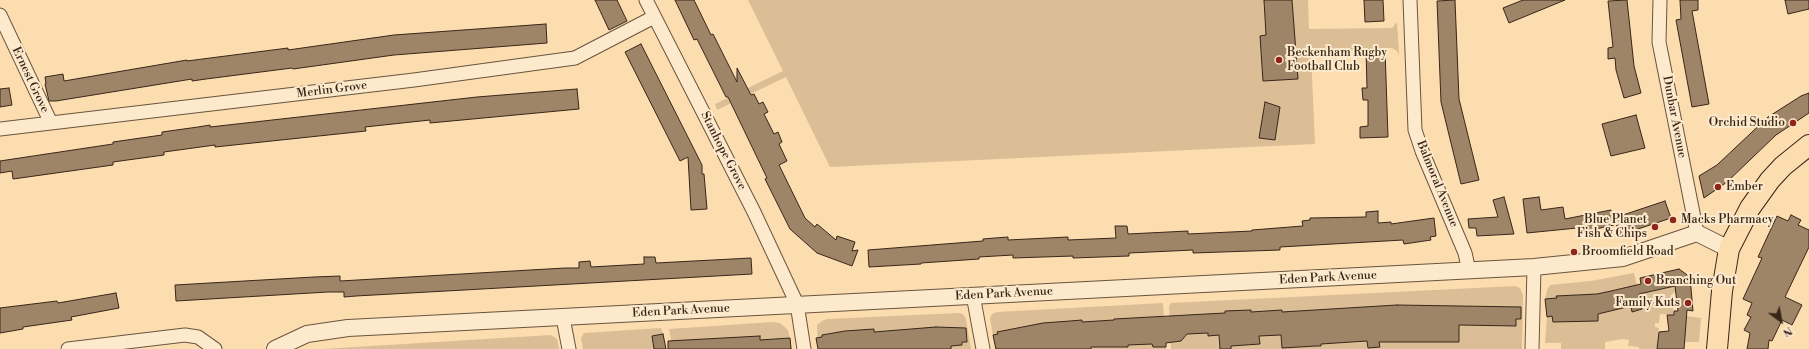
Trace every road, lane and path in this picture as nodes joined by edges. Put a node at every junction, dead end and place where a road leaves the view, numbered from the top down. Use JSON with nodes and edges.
{"nodes":[{"id":1,"x":646,"y":0,"type":"edge"},
{"id":2,"x":1410,"y":0,"type":"edge"},
{"id":3,"x":1660,"y":0,"type":"edge"},
{"id":4,"x":0,"y":15,"type":"edge"},
{"id":5,"x":654,"y":17,"type":"junction"},
{"id":6,"x":51,"y":123,"type":"junction"},
{"id":7,"x":0,"y":129,"type":"edge"},
{"id":8,"x":1809,"y":145,"type":"edge"},
{"id":9,"x":1697,"y":233,"type":"junction"},
{"id":10,"x":1729,"y":249,"type":"junction"},
{"id":11,"x":1534,"y":267,"type":"junction"},
{"id":12,"x":1469,"y":271,"type":"junction"},
{"id":13,"x":973,"y":295,"type":"junction"},
{"id":14,"x":797,"y":304,"type":"junction"},
{"id":15,"x":563,"y":318,"type":"junction"},
{"id":16,"x":68,"y":349,"type":"edge"},
{"id":17,"x":215,"y":349,"type":"edge"},
{"id":18,"x":275,"y":349,"type":"edge"},
{"id":19,"x":569,"y":349,"type":"edge"},
{"id":20,"x":804,"y":349,"type":"edge"},
{"id":21,"x":983,"y":349,"type":"edge"},
{"id":22,"x":1532,"y":349,"type":"edge"},
{"id":23,"x":1717,"y":349,"type":"edge"}],
"edges":[{"from":1,"to":5,"type":"street","name":"Stanhope Grove"},
{"from":2,"to":12,"type":"street","name":"Balmoral Avenue"},
{"from":3,"to":9,"type":"street","name":"Dunbar Avenue"},
{"from":4,"to":6,"type":"street","name":"Ernest Grove"},
{"from":5,"to":6,"type":"street","name":"Merlin Grove"},
{"from":5,"to":14,"type":"street","name":"Stanhope Grove"},
{"from":6,"to":7,"type":"street","name":"Merlin Grove"},
{"from":8,"to":10,"type":"main road"},
{"from":9,"to":10,"type":"street"},
{"from":9,"to":11,"type":"street","name":"Eden Park Avenue"},
{"from":10,"to":23,"type":"main road"},
{"from":11,"to":12,"type":"street","name":"Eden Park Avenue"},
{"from":11,"to":22,"type":"street"},
{"from":12,"to":13,"type":"street","name":"Eden Park Avenue"},
{"from":13,"to":14,"type":"street","name":"Eden Park Avenue"},
{"from":13,"to":21,"type":"street"},
{"from":14,"to":15,"type":"street","name":"Eden Park Avenue"},
{"from":14,"to":20,"type":"street","name":"Stanhope Grove"},
{"from":15,"to":18,"type":"street","name":"Eden Park Avenue"},
{"from":15,"to":19,"type":"street"},
{"from":16,"to":17,"type":"street"}]}
